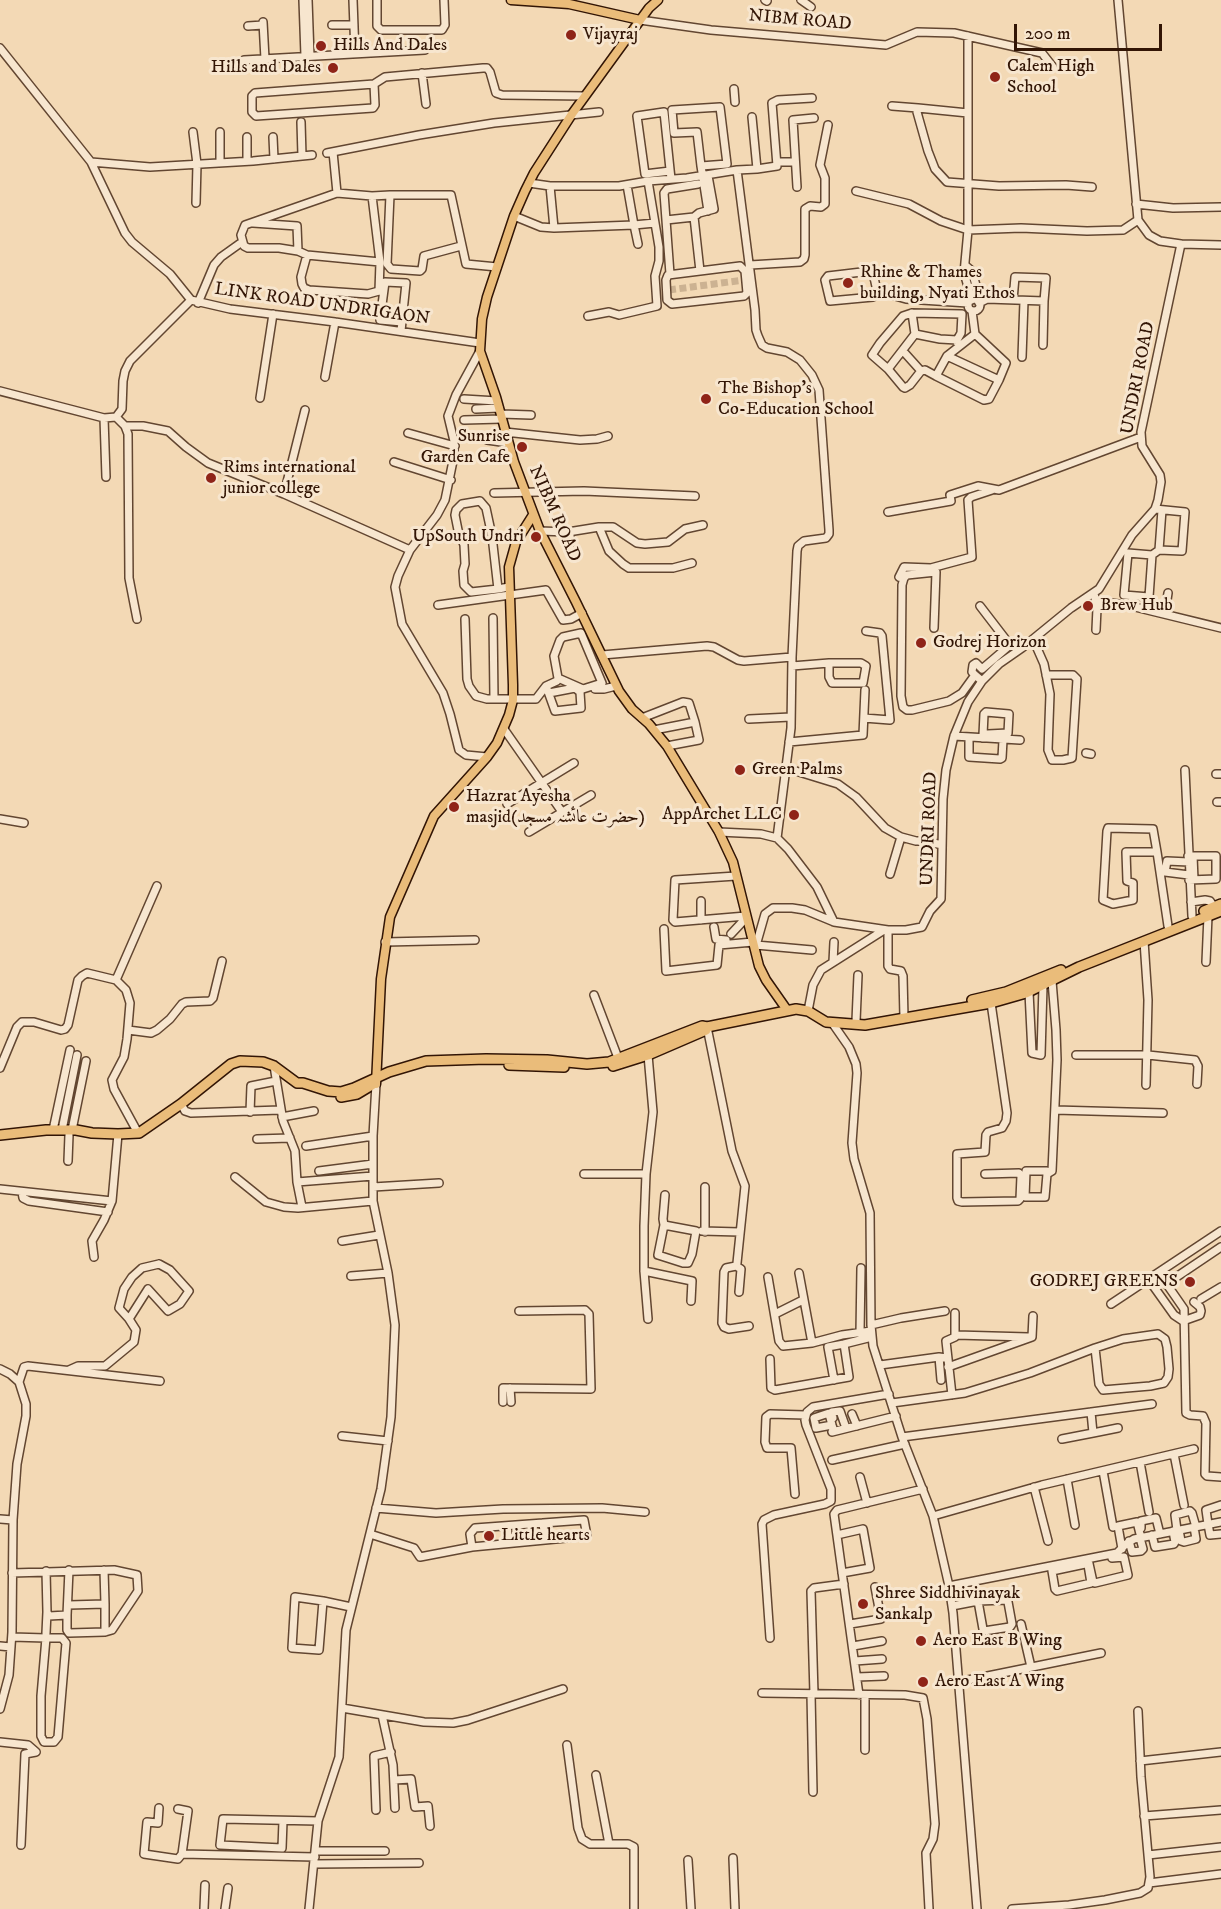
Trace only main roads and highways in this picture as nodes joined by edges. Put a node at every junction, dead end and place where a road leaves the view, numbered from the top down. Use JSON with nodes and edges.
{"nodes":[{"id":1,"x":510,"y":0,"type":"edge"},
{"id":2,"x":658,"y":0,"type":"edge"},
{"id":3,"x":649,"y":4,"type":"edge"},
{"id":4,"x":640,"y":20,"type":"junction"},
{"id":5,"x":533,"y":515,"type":"junction"},
{"id":6,"x":1219,"y":907,"type":"edge"},
{"id":7,"x":787,"y":1010,"type":"junction"},
{"id":8,"x":904,"y":1015,"type":"junction"},
{"id":9,"x":846,"y":1024,"type":"junction"},
{"id":10,"x":707,"y":1027,"type":"junction"},
{"id":11,"x":619,"y":1061,"type":"junction"},
{"id":12,"x":376,"y":1080,"type":"junction"},
{"id":13,"x":0,"y":1138,"type":"edge"}],
"edges":[{"from":1,"to":4,"type":"main road","name":"NIBM ROAD"},
{"from":2,"to":3,"type":"main road","name":"NIBM ROAD"},
{"from":3,"to":4,"type":"main road","name":"NIBM ROAD"},
{"from":4,"to":5,"type":"main road","name":"NIBM ROAD"},
{"from":5,"to":7,"type":"main road","name":"NIBM ROAD"},
{"from":5,"to":12,"type":"main road"},
{"from":6,"to":8,"type":"highway"},
{"from":6,"to":8,"type":"highway"},
{"from":7,"to":9,"type":"highway"},
{"from":7,"to":10,"type":"highway"},
{"from":8,"to":9,"type":"highway"},
{"from":8,"to":9,"type":"highway"},
{"from":10,"to":11,"type":"highway"},
{"from":10,"to":11,"type":"highway"},
{"from":11,"to":12,"type":"highway"},
{"from":12,"to":13,"type":"highway"}]}
